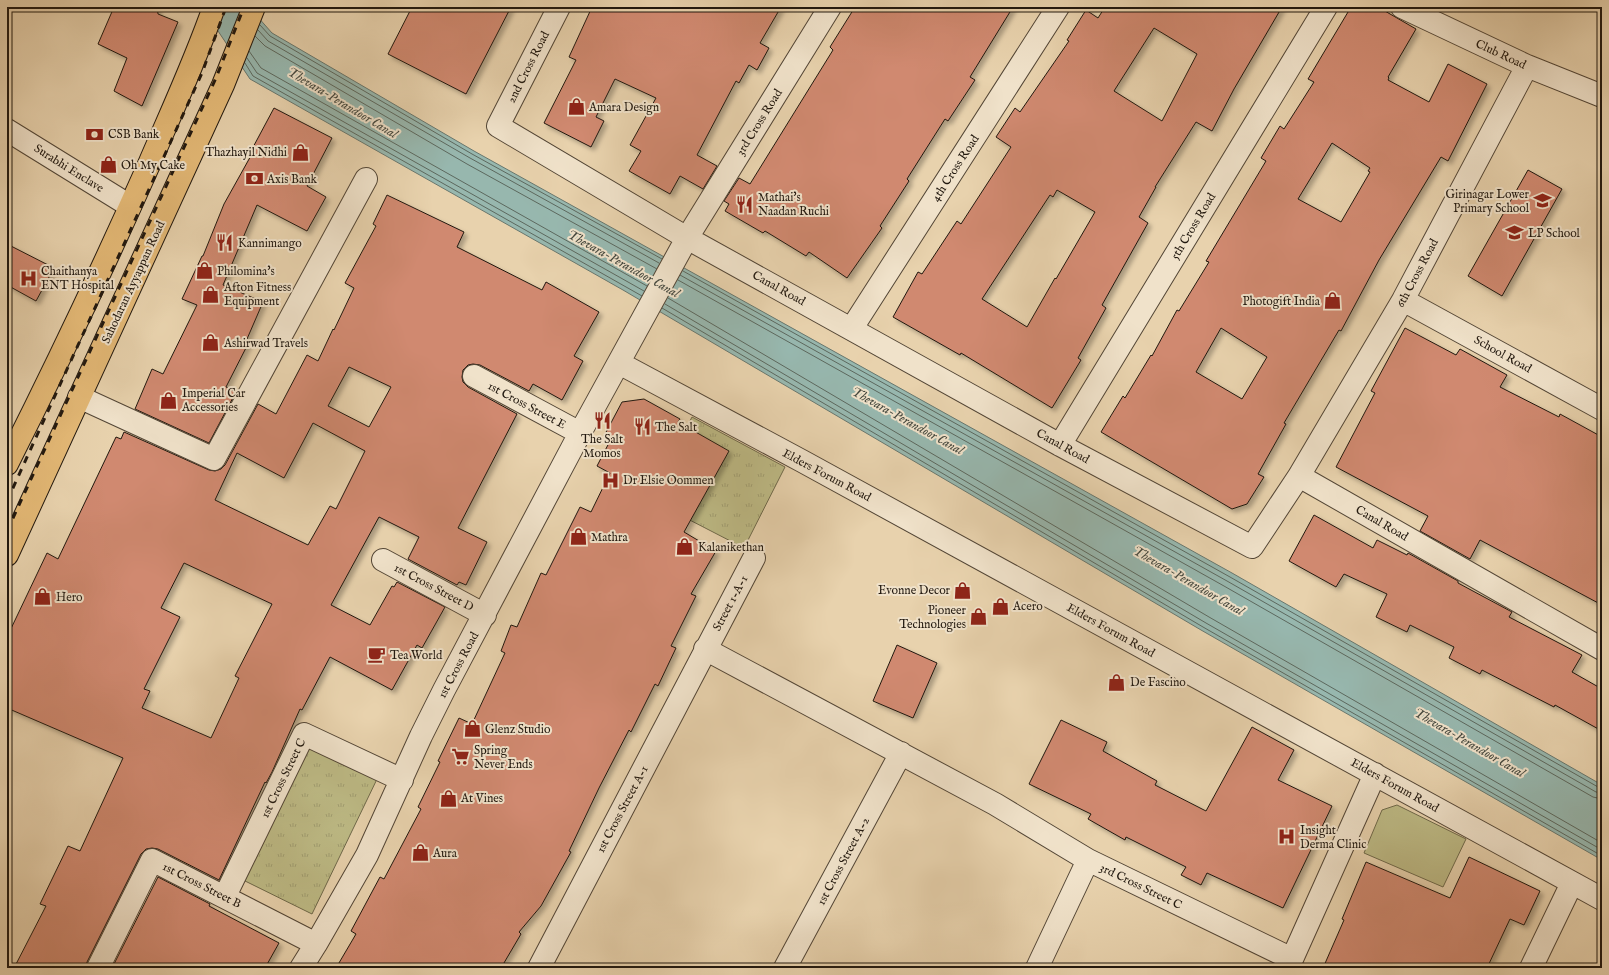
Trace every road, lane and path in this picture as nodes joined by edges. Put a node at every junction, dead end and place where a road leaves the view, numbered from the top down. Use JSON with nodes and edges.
{"nodes":[{"id":1,"x":214,"y":7,"type":"edge"},
{"id":2,"x":254,"y":7,"type":"edge"},
{"id":3,"x":559,"y":7,"type":"edge"},
{"id":4,"x":830,"y":7,"type":"edge"},
{"id":5,"x":1058,"y":7,"type":"edge"},
{"id":6,"x":1326,"y":7,"type":"edge"},
{"id":7,"x":1402,"y":7,"type":"edge"},
{"id":8,"x":1527,"y":66,"type":"junction"},
{"id":9,"x":1602,"y":96,"type":"edge"},
{"id":10,"x":498,"y":126,"type":"joint"},
{"id":11,"x":7,"y":130,"type":"edge"},
{"id":12,"x":366,"y":179,"type":"dead end"},
{"id":13,"x":130,"y":206,"type":"junction"},
{"id":14,"x":687,"y":238,"type":"junction"},
{"id":15,"x":1403,"y":300,"type":"junction"},
{"id":16,"x":852,"y":328,"type":"junction"},
{"id":17,"x":619,"y":363,"type":"junction"},
{"id":18,"x":474,"y":376,"type":"dead end"},
{"id":19,"x":79,"y":398,"type":"junction"},
{"id":20,"x":1602,"y":409,"type":"edge"},
{"id":21,"x":580,"y":433,"type":"junction"},
{"id":22,"x":1060,"y":445,"type":"junction"},
{"id":23,"x":7,"y":464,"type":"edge"},
{"id":24,"x":1299,"y":476,"type":"junction"},
{"id":25,"x":7,"y":555,"type":"edge"},
{"id":26,"x":754,"y":558,"type":"dead end"},
{"id":27,"x":383,"y":560,"type":"dead end"},
{"id":28,"x":485,"y":614,"type":"junction"},
{"id":29,"x":705,"y":649,"type":"junction"},
{"id":30,"x":1602,"y":649,"type":"edge"},
{"id":31,"x":901,"y":753,"type":"junction"},
{"id":32,"x":1375,"y":774,"type":"junction"},
{"id":33,"x":402,"y":780,"type":"junction"},
{"id":34,"x":1088,"y":860,"type":"junction"},
{"id":35,"x":1572,"y":883,"type":"junction"},
{"id":36,"x":226,"y":896,"type":"junction"},
{"id":37,"x":1602,"y":899,"type":"edge"},
{"id":38,"x":316,"y":944,"type":"junction"},
{"id":39,"x":1290,"y":964,"type":"edge"},
{"id":40,"x":98,"y":968,"type":"edge"},
{"id":41,"x":301,"y":968,"type":"edge"},
{"id":42,"x":539,"y":968,"type":"edge"},
{"id":43,"x":785,"y":968,"type":"edge"},
{"id":44,"x":1037,"y":968,"type":"edge"},
{"id":45,"x":1531,"y":968,"type":"edge"}],
"edges":[{"from":1,"to":13,"type":"main road"},
{"from":2,"to":19,"type":"main road","name":"Sahodaran Ayyappan Road"},
{"from":3,"to":10,"type":"street","name":"2nd Cross Road"},
{"from":4,"to":14,"type":"street","name":"3rd Cross Road"},
{"from":5,"to":16,"type":"street","name":"4th Cross Road"},
{"from":6,"to":22,"type":"street","name":"5th Cross Road"},
{"from":7,"to":8,"type":"street","name":"Club Road"},
{"from":8,"to":9,"type":"street","name":"Club Road"},
{"from":8,"to":15,"type":"street","name":"6th Cross Road"},
{"from":10,"to":14,"type":"street","name":"Canal Road"},
{"from":11,"to":13,"type":"street","name":"Surabhi Enclave"},
{"from":12,"to":19,"type":"street"},
{"from":13,"to":23,"type":"main road"},
{"from":14,"to":16,"type":"street","name":"Canal Road"},
{"from":14,"to":17,"type":"street","name":"3rd Cross Road"},
{"from":15,"to":20,"type":"street","name":"School Road"},
{"from":15,"to":24,"type":"street","name":"6th Cross Road"},
{"from":16,"to":22,"type":"street","name":"Canal Road"},
{"from":17,"to":21,"type":"street","name":"1st Cross Road"},
{"from":17,"to":32,"type":"street","name":"Elders Forum Road"},
{"from":18,"to":21,"type":"street","name":"1st Cross Street E"},
{"from":19,"to":25,"type":"main road","name":"Sahodaran Ayyappan Road"},
{"from":21,"to":28,"type":"street","name":"1st Cross Road"},
{"from":22,"to":24,"type":"street","name":"Canal Road"},
{"from":24,"to":30,"type":"street","name":"Canal Road"},
{"from":26,"to":29,"type":"street","name":"Street 1-A-1"},
{"from":27,"to":28,"type":"street","name":"1st Cross Street D"},
{"from":28,"to":33,"type":"street","name":"1st Cross Road"},
{"from":29,"to":31,"type":"street","name":"3rd Cross Street C"},
{"from":29,"to":42,"type":"street","name":"1st Cross Street A-1"},
{"from":31,"to":34,"type":"street","name":"3rd Cross Street C"},
{"from":31,"to":43,"type":"street","name":"1st Cross Street A-2"},
{"from":32,"to":35,"type":"street","name":"Elders Forum Road"},
{"from":32,"to":39,"type":"street"},
{"from":33,"to":36,"type":"street","name":"1st Cross Street C"},
{"from":33,"to":38,"type":"street","name":"1st Cross Road"},
{"from":34,"to":39,"type":"street","name":"3rd Cross Street C"},
{"from":34,"to":44,"type":"street"},
{"from":35,"to":37,"type":"street","name":"Elders Forum Road"},
{"from":35,"to":45,"type":"street"},
{"from":36,"to":38,"type":"street","name":"1st Cross Street B"},
{"from":36,"to":40,"type":"street","name":"1st Cross Street B"},
{"from":38,"to":41,"type":"street","name":"1st Cross Road"}]}
